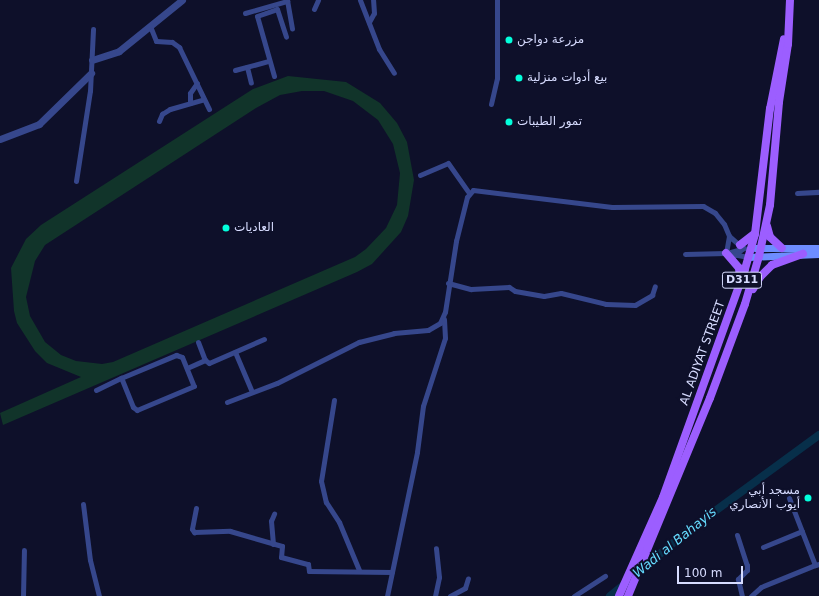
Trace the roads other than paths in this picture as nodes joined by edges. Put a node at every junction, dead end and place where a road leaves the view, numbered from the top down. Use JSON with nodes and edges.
{"nodes":[{"id":1,"x":182,"y":0,"type":"edge"},
{"id":2,"x":287,"y":0,"type":"edge"},
{"id":3,"x":318,"y":0,"type":"edge"},
{"id":4,"x":360,"y":0,"type":"edge"},
{"id":5,"x":373,"y":0,"type":"edge"},
{"id":6,"x":497,"y":0,"type":"edge"},
{"id":7,"x":790,"y":0,"type":"edge"},
{"id":8,"x":314,"y":9,"type":"dead end"},
{"id":9,"x":789,"y":12,"type":"junction"},
{"id":10,"x":245,"y":13,"type":"dead end"},
{"id":11,"x":370,"y":22,"type":"junction"},
{"id":12,"x":150,"y":26,"type":"junction"},
{"id":13,"x":93,"y":29,"type":"dead end"},
{"id":14,"x":292,"y":29,"type":"dead end"},
{"id":15,"x":286,"y":37,"type":"dead end"},
{"id":16,"x":92,"y":60,"type":"junction"},
{"id":17,"x":269,"y":61,"type":"junction"},
{"id":18,"x":247,"y":67,"type":"junction"},
{"id":19,"x":236,"y":70,"type":"dead end"},
{"id":20,"x":91,"y":73,"type":"junction"},
{"id":21,"x":394,"y":73,"type":"dead end"},
{"id":22,"x":274,"y":76,"type":"dead end"},
{"id":23,"x":197,"y":83,"type":"junction"},
{"id":24,"x":251,"y":83,"type":"dead end"},
{"id":25,"x":204,"y":99,"type":"junction"},
{"id":26,"x":190,"y":103,"type":"junction"},
{"id":27,"x":491,"y":104,"type":"dead end"},
{"id":28,"x":209,"y":109,"type":"dead end"},
{"id":29,"x":159,"y":121,"type":"dead end"},
{"id":30,"x":0,"y":139,"type":"edge"},
{"id":31,"x":420,"y":175,"type":"dead end"},
{"id":32,"x":76,"y":181,"type":"dead end"},
{"id":33,"x":468,"y":192,"type":"junction"},
{"id":34,"x":819,"y":192,"type":"edge"},
{"id":35,"x":797,"y":193,"type":"dead end"},
{"id":36,"x":767,"y":224,"type":"junction"},
{"id":37,"x":755,"y":234,"type":"junction"},
{"id":38,"x":729,"y":236,"type":"junction"},
{"id":39,"x":745,"y":247,"type":"junction"},
{"id":40,"x":761,"y":247,"type":"junction"},
{"id":41,"x":782,"y":248,"type":"junction"},
{"id":42,"x":819,"y":248,"type":"edge"},
{"id":43,"x":726,"y":253,"type":"junction"},
{"id":44,"x":685,"y":254,"type":"dead end"},
{"id":45,"x":803,"y":254,"type":"junction"},
{"id":46,"x":819,"y":254,"type":"edge"},
{"id":47,"x":736,"y":255,"type":"junction"},
{"id":48,"x":759,"y":256,"type":"junction"},
{"id":49,"x":749,"y":257,"type":"junction"},
{"id":50,"x":448,"y":283,"type":"junction"},
{"id":51,"x":740,"y":285,"type":"junction"},
{"id":52,"x":655,"y":286,"type":"dead end"},
{"id":53,"x":745,"y":304,"type":"junction"},
{"id":54,"x":444,"y":318,"type":"junction"},
{"id":55,"x":264,"y":339,"type":"dead end"},
{"id":56,"x":198,"y":342,"type":"dead end"},
{"id":57,"x":235,"y":352,"type":"junction"},
{"id":58,"x":205,"y":360,"type":"junction"},
{"id":59,"x":187,"y":368,"type":"junction"},
{"id":60,"x":121,"y":378,"type":"junction"},
{"id":61,"x":96,"y":390,"type":"dead end"},
{"id":62,"x":252,"y":392,"type":"junction"},
{"id":63,"x":334,"y":400,"type":"dead end"},
{"id":64,"x":227,"y":402,"type":"dead end"},
{"id":65,"x":789,"y":498,"type":"dead end"},
{"id":66,"x":83,"y":504,"type":"dead end"},
{"id":67,"x":196,"y":508,"type":"dead end"},
{"id":68,"x":274,"y":514,"type":"dead end"},
{"id":69,"x":802,"y":531,"type":"junction"},
{"id":70,"x":737,"y":535,"type":"dead end"},
{"id":71,"x":273,"y":544,"type":"junction"},
{"id":72,"x":763,"y":547,"type":"dead end"},
{"id":73,"x":436,"y":548,"type":"dead end"},
{"id":74,"x":24,"y":550,"type":"dead end"},
{"id":75,"x":817,"y":565,"type":"edge"},
{"id":76,"x":359,"y":570,"type":"junction"},
{"id":77,"x":392,"y":572,"type":"junction"},
{"id":78,"x":605,"y":576,"type":"dead end"},
{"id":79,"x":468,"y":578,"type":"dead end"},
{"id":80,"x":626,"y":594,"type":"edge"},
{"id":81,"x":23,"y":596,"type":"edge"},
{"id":82,"x":99,"y":596,"type":"edge"},
{"id":83,"x":387,"y":596,"type":"edge"},
{"id":84,"x":435,"y":596,"type":"edge"},
{"id":85,"x":450,"y":596,"type":"edge"},
{"id":86,"x":574,"y":596,"type":"edge"},
{"id":87,"x":742,"y":596,"type":"edge"},
{"id":88,"x":751,"y":596,"type":"edge"}],
"edges":[{"from":1,"to":12,"type":"street"},
{"from":2,"to":10,"type":"street"},
{"from":2,"to":14,"type":"street"},
{"from":3,"to":8,"type":"street"},
{"from":4,"to":11,"type":"street"},
{"from":5,"to":11,"type":"street"},
{"from":6,"to":27,"type":"street"},
{"from":7,"to":9,"type":"main road","name":"AL ADIYAT STREET","number":"D311"},
{"from":9,"to":36,"type":"main road","name":"AL ADIYAT STREET","number":"D311"},
{"from":9,"to":37,"type":"main road","name":"AL ADIYAT STREET","number":"D311"},
{"from":11,"to":21,"type":"street"},
{"from":12,"to":16,"type":"street"},
{"from":12,"to":23,"type":"street"},
{"from":13,"to":16,"type":"street"},
{"from":15,"to":17,"type":"street"},
{"from":16,"to":20,"type":"street"},
{"from":17,"to":18,"type":"street"},
{"from":17,"to":22,"type":"street"},
{"from":18,"to":19,"type":"street"},
{"from":18,"to":24,"type":"street"},
{"from":20,"to":30,"type":"street"},
{"from":20,"to":32,"type":"street"},
{"from":23,"to":25,"type":"street"},
{"from":23,"to":26,"type":"street"},
{"from":25,"to":26,"type":"street"},
{"from":25,"to":28,"type":"street"},
{"from":26,"to":29,"type":"street"},
{"from":31,"to":33,"type":"street"},
{"from":33,"to":38,"type":"street"},
{"from":33,"to":50,"type":"street"},
{"from":34,"to":35,"type":"street"},
{"from":36,"to":40,"type":"main road","name":"AL ADIYAT STREET","number":"D311"},
{"from":36,"to":41,"type":"main road"},
{"from":37,"to":39,"type":"main road","name":"AL ADIYAT STREET","number":"D311"},
{"from":37,"to":39,"type":"main road"},
{"from":38,"to":39,"type":"street"},
{"from":38,"to":43,"type":"street"},
{"from":39,"to":40,"type":"main road"},
{"from":39,"to":43,"type":"street"},
{"from":39,"to":47,"type":"street"},
{"from":39,"to":49,"type":"main road","name":"AL ADIYAT STREET","number":"D311"},
{"from":40,"to":41,"type":"main road"},
{"from":40,"to":48,"type":"main road","name":"AL ADIYAT STREET","number":"D311"},
{"from":41,"to":42,"type":"main road"},
{"from":43,"to":44,"type":"street"},
{"from":43,"to":47,"type":"street"},
{"from":43,"to":51,"type":"main road"},
{"from":45,"to":46,"type":"main road"},
{"from":45,"to":48,"type":"main road"},
{"from":45,"to":53,"type":"main road"},
{"from":47,"to":49,"type":"street"},
{"from":48,"to":49,"type":"main road"},
{"from":48,"to":53,"type":"main road","name":"AL ADIYAT STREET","number":"D311"},
{"from":49,"to":51,"type":"main road","name":"AL ADIYAT STREET","number":"D311"},
{"from":50,"to":52,"type":"street"},
{"from":50,"to":54,"type":"street"},
{"from":51,"to":80,"type":"main road","name":"AL ADIYAT STREET","number":"D311"},
{"from":53,"to":80,"type":"main road","name":"AL ADIYAT STREET","number":"D311"},
{"from":54,"to":62,"type":"street"},
{"from":54,"to":77,"type":"street"},
{"from":55,"to":57,"type":"street"},
{"from":56,"to":58,"type":"street"},
{"from":57,"to":58,"type":"street"},
{"from":57,"to":62,"type":"street"},
{"from":58,"to":59,"type":"street"},
{"from":59,"to":60,"type":"street"},
{"from":59,"to":60,"type":"street"},
{"from":60,"to":61,"type":"street"},
{"from":62,"to":64,"type":"street"},
{"from":63,"to":76,"type":"street"},
{"from":65,"to":69,"type":"street"},
{"from":66,"to":82,"type":"street"},
{"from":67,"to":71,"type":"street"},
{"from":68,"to":71,"type":"street"},
{"from":69,"to":72,"type":"street"},
{"from":69,"to":75,"type":"street"},
{"from":70,"to":87,"type":"street"},
{"from":71,"to":76,"type":"street"},
{"from":73,"to":84,"type":"street"},
{"from":74,"to":81,"type":"street"},
{"from":75,"to":88,"type":"street"},
{"from":76,"to":77,"type":"street"},
{"from":77,"to":83,"type":"street"},
{"from":78,"to":86,"type":"street"},
{"from":79,"to":85,"type":"street"}]}
